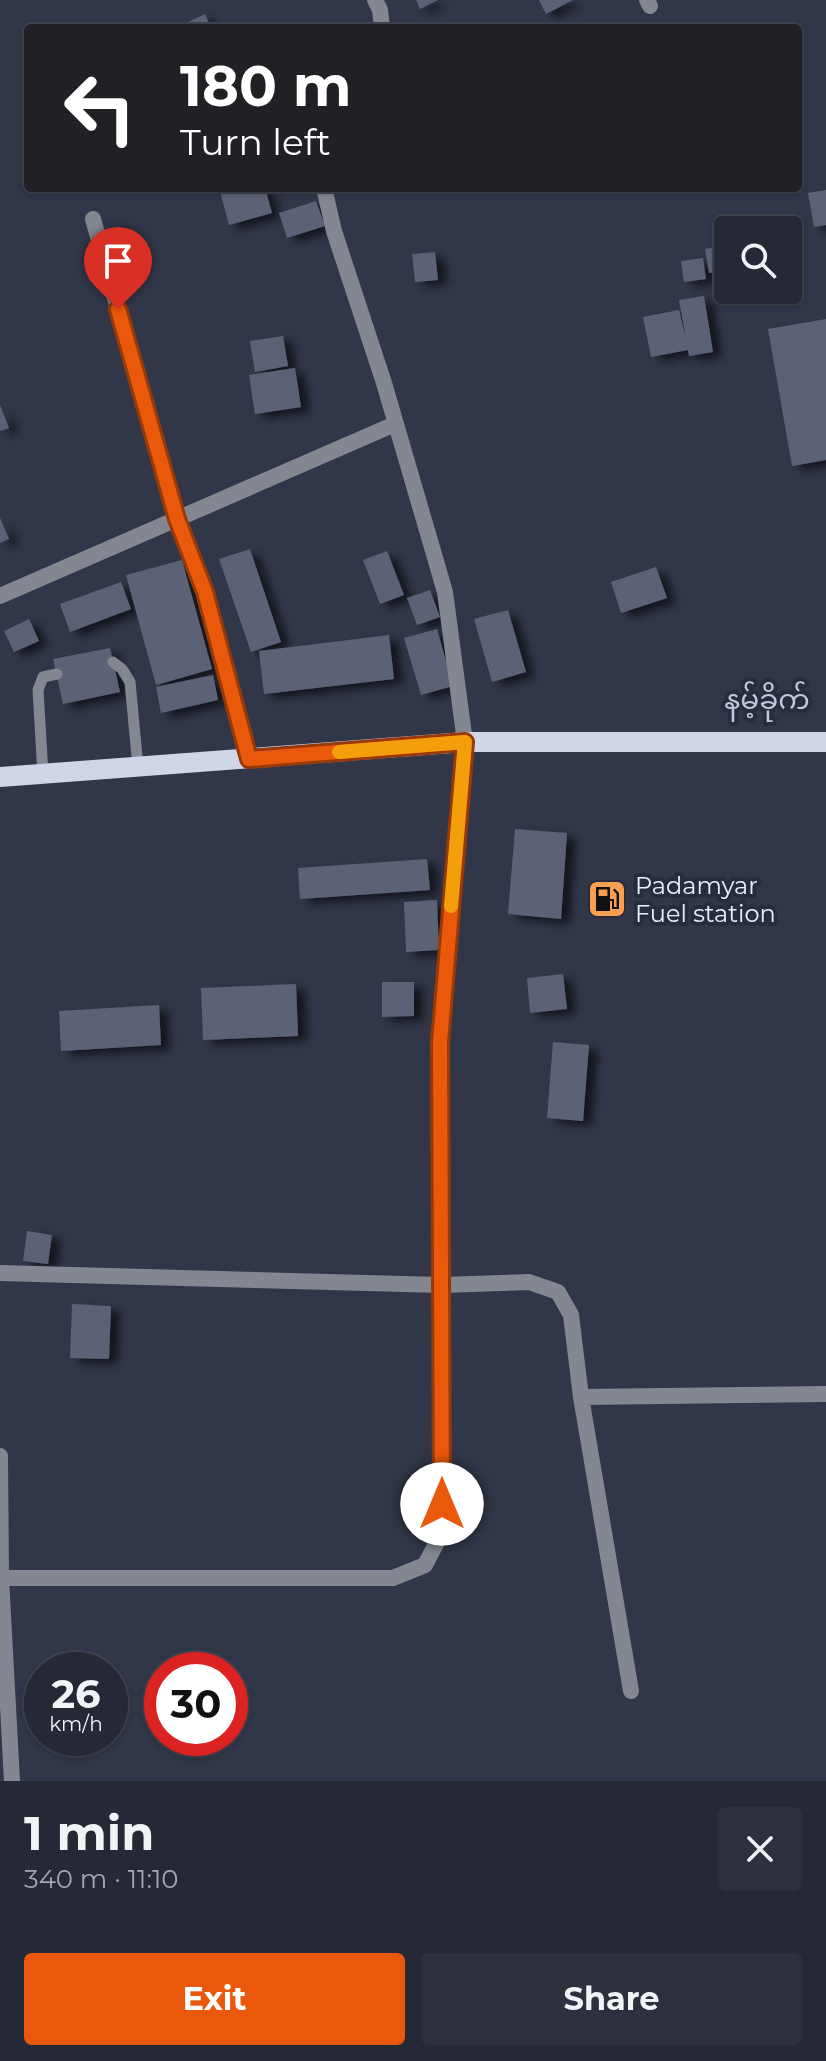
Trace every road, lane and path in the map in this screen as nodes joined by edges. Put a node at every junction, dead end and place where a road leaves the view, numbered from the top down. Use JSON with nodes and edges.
{"nodes":[{"id":1,"x":375,"y":0,"type":"edge"},
{"id":2,"x":382,"y":24,"type":"edge"},
{"id":3,"x":325,"y":192,"type":"edge"},
{"id":4,"x":93,"y":219,"type":"dead end"},
{"id":5,"x":395,"y":424,"type":"junction"},
{"id":6,"x":177,"y":519,"type":"junction"},
{"id":7,"x":0,"y":596,"type":"edge"},
{"id":8,"x":113,"y":662,"type":"dead end"},
{"id":9,"x":57,"y":674,"type":"dead end"},
{"id":10,"x":465,"y":742,"type":"junction"},
{"id":11,"x":826,"y":742,"type":"edge"},
{"id":12,"x":249,"y":759,"type":"junction"},
{"id":13,"x":138,"y":767,"type":"junction"},
{"id":14,"x":43,"y":774,"type":"junction"},
{"id":15,"x":0,"y":777,"type":"edge"},
{"id":16,"x":0,"y":1273,"type":"edge"},
{"id":17,"x":441,"y":1285,"type":"junction"},
{"id":18,"x":826,"y":1394,"type":"edge"},
{"id":19,"x":581,"y":1397,"type":"junction"},
{"id":20,"x":0,"y":1456,"type":"edge"},
{"id":21,"x":0,"y":1578,"type":"edge"},
{"id":22,"x":631,"y":1691,"type":"dead end"},
{"id":23,"x":12,"y":1781,"type":"edge"}],
"edges":[{"from":1,"to":2,"type":"street"},
{"from":3,"to":5,"type":"street"},
{"from":4,"to":6,"type":"street"},
{"from":5,"to":6,"type":"street"},
{"from":5,"to":10,"type":"street"},
{"from":6,"to":7,"type":"street"},
{"from":6,"to":12,"type":"street"},
{"from":8,"to":13,"type":"lane"},
{"from":9,"to":14,"type":"lane"},
{"from":10,"to":11,"type":"main road"},
{"from":10,"to":12,"type":"main road"},
{"from":10,"to":17,"type":"street"},
{"from":12,"to":13,"type":"main road"},
{"from":13,"to":14,"type":"main road"},
{"from":14,"to":15,"type":"main road"},
{"from":16,"to":17,"type":"street"},
{"from":17,"to":19,"type":"street"},
{"from":17,"to":21,"type":"street"},
{"from":18,"to":19,"type":"street"},
{"from":19,"to":22,"type":"street"},
{"from":20,"to":21,"type":"street"},
{"from":21,"to":23,"type":"street"}]}
